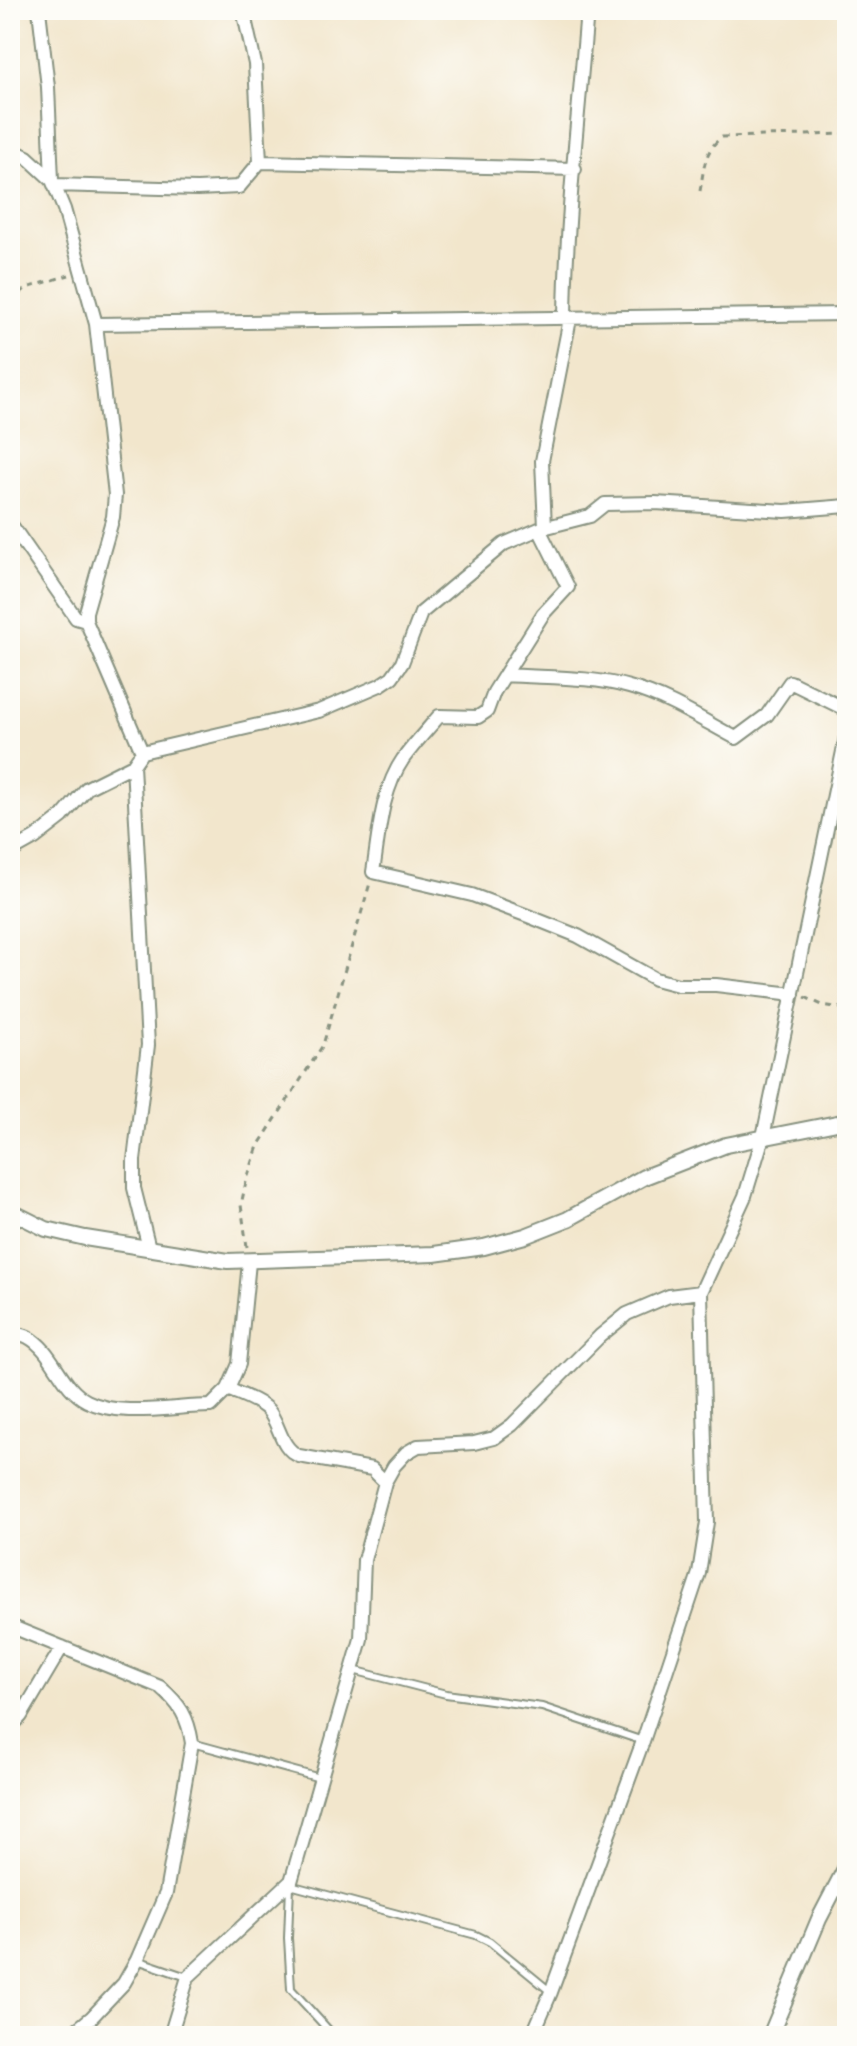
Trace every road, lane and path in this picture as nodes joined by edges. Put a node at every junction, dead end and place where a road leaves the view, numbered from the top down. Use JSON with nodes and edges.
{"nodes":[{"id":1,"x":39,"y":10,"type":"edge"},
{"id":2,"x":243,"y":10,"type":"edge"},
{"id":3,"x":587,"y":10,"type":"edge"},
{"id":4,"x":847,"y":134,"type":"edge"},
{"id":5,"x":10,"y":149,"type":"edge"},
{"id":6,"x":260,"y":162,"type":"junction"},
{"id":7,"x":575,"y":169,"type":"junction"},
{"id":8,"x":53,"y":182,"type":"junction"},
{"id":9,"x":700,"y":191,"type":"dead end"},
{"id":10,"x":81,"y":272,"type":"junction"},
{"id":11,"x":10,"y":300,"type":"edge"},
{"id":12,"x":847,"y":314,"type":"edge"},
{"id":13,"x":568,"y":319,"type":"junction"},
{"id":14,"x":96,"y":324,"type":"junction"},
{"id":15,"x":847,"y":506,"type":"edge"},
{"id":16,"x":10,"y":523,"type":"edge"},
{"id":17,"x":542,"y":528,"type":"junction"},
{"id":18,"x":86,"y":621,"type":"junction"},
{"id":19,"x":505,"y":675,"type":"junction"},
{"id":20,"x":847,"y":710,"type":"edge"},
{"id":21,"x":847,"y":732,"type":"edge"},
{"id":22,"x":142,"y":752,"type":"junction"},
{"id":23,"x":133,"y":765,"type":"junction"},
{"id":24,"x":10,"y":852,"type":"edge"},
{"id":25,"x":373,"y":872,"type":"junction"},
{"id":26,"x":793,"y":994,"type":"junction"},
{"id":27,"x":847,"y":1009,"type":"edge"},
{"id":28,"x":847,"y":1121,"type":"edge"},
{"id":29,"x":763,"y":1137,"type":"junction"},
{"id":30,"x":10,"y":1211,"type":"edge"},
{"id":31,"x":149,"y":1248,"type":"junction"},
{"id":32,"x":249,"y":1262,"type":"junction"},
{"id":33,"x":701,"y":1292,"type":"junction"},
{"id":34,"x":10,"y":1332,"type":"edge"},
{"id":35,"x":228,"y":1389,"type":"junction"},
{"id":36,"x":385,"y":1482,"type":"junction"},
{"id":37,"x":10,"y":1626,"type":"edge"},
{"id":38,"x":62,"y":1647,"type":"junction"},
{"id":39,"x":353,"y":1670,"type":"junction"},
{"id":40,"x":10,"y":1728,"type":"edge"},
{"id":41,"x":643,"y":1741,"type":"junction"},
{"id":42,"x":192,"y":1743,"type":"junction"},
{"id":43,"x":320,"y":1778,"type":"junction"},
{"id":44,"x":847,"y":1865,"type":"edge"},
{"id":45,"x":290,"y":1884,"type":"junction"},
{"id":46,"x":137,"y":1960,"type":"junction"},
{"id":47,"x":188,"y":1977,"type":"junction"},
{"id":48,"x":551,"y":1992,"type":"junction"},
{"id":49,"x":69,"y":2036,"type":"edge"},
{"id":50,"x":170,"y":2036,"type":"edge"},
{"id":51,"x":334,"y":2036,"type":"edge"},
{"id":52,"x":532,"y":2036,"type":"edge"},
{"id":53,"x":770,"y":2036,"type":"edge"}],
"edges":[{"from":1,"to":8,"type":"street"},
{"from":2,"to":6,"type":"street"},
{"from":3,"to":7,"type":"street"},
{"from":4,"to":9,"type":"path"},
{"from":5,"to":8,"type":"street"},
{"from":6,"to":7,"type":"street"},
{"from":6,"to":8,"type":"street"},
{"from":7,"to":13,"type":"street"},
{"from":8,"to":10,"type":"street"},
{"from":10,"to":11,"type":"path"},
{"from":10,"to":14,"type":"street"},
{"from":12,"to":13,"type":"street"},
{"from":13,"to":14,"type":"street"},
{"from":13,"to":17,"type":"street"},
{"from":14,"to":18,"type":"street"},
{"from":15,"to":17,"type":"street"},
{"from":16,"to":18,"type":"street"},
{"from":17,"to":19,"type":"street"},
{"from":17,"to":22,"type":"street"},
{"from":18,"to":22,"type":"street"},
{"from":19,"to":20,"type":"street"},
{"from":19,"to":25,"type":"street"},
{"from":21,"to":26,"type":"street"},
{"from":22,"to":23,"type":"street"},
{"from":23,"to":24,"type":"street"},
{"from":23,"to":31,"type":"street"},
{"from":25,"to":26,"type":"street"},
{"from":25,"to":32,"type":"path"},
{"from":26,"to":27,"type":"path"},
{"from":26,"to":29,"type":"street"},
{"from":28,"to":29,"type":"street"},
{"from":29,"to":32,"type":"street"},
{"from":29,"to":33,"type":"street"},
{"from":30,"to":31,"type":"street"},
{"from":31,"to":32,"type":"street"},
{"from":32,"to":35,"type":"street"},
{"from":33,"to":36,"type":"street"},
{"from":33,"to":41,"type":"street"},
{"from":34,"to":35,"type":"street"},
{"from":35,"to":36,"type":"street"},
{"from":36,"to":39,"type":"street"},
{"from":37,"to":38,"type":"street"},
{"from":38,"to":40,"type":"street"},
{"from":38,"to":42,"type":"street"},
{"from":39,"to":41,"type":"lane"},
{"from":39,"to":43,"type":"street"},
{"from":41,"to":48,"type":"street"},
{"from":42,"to":43,"type":"lane"},
{"from":42,"to":46,"type":"street"},
{"from":43,"to":45,"type":"street"},
{"from":44,"to":53,"type":"street"},
{"from":45,"to":47,"type":"street"},
{"from":45,"to":48,"type":"lane"},
{"from":45,"to":51,"type":"lane"},
{"from":46,"to":47,"type":"lane"},
{"from":46,"to":49,"type":"street"},
{"from":47,"to":50,"type":"street"},
{"from":48,"to":52,"type":"street"}]}
